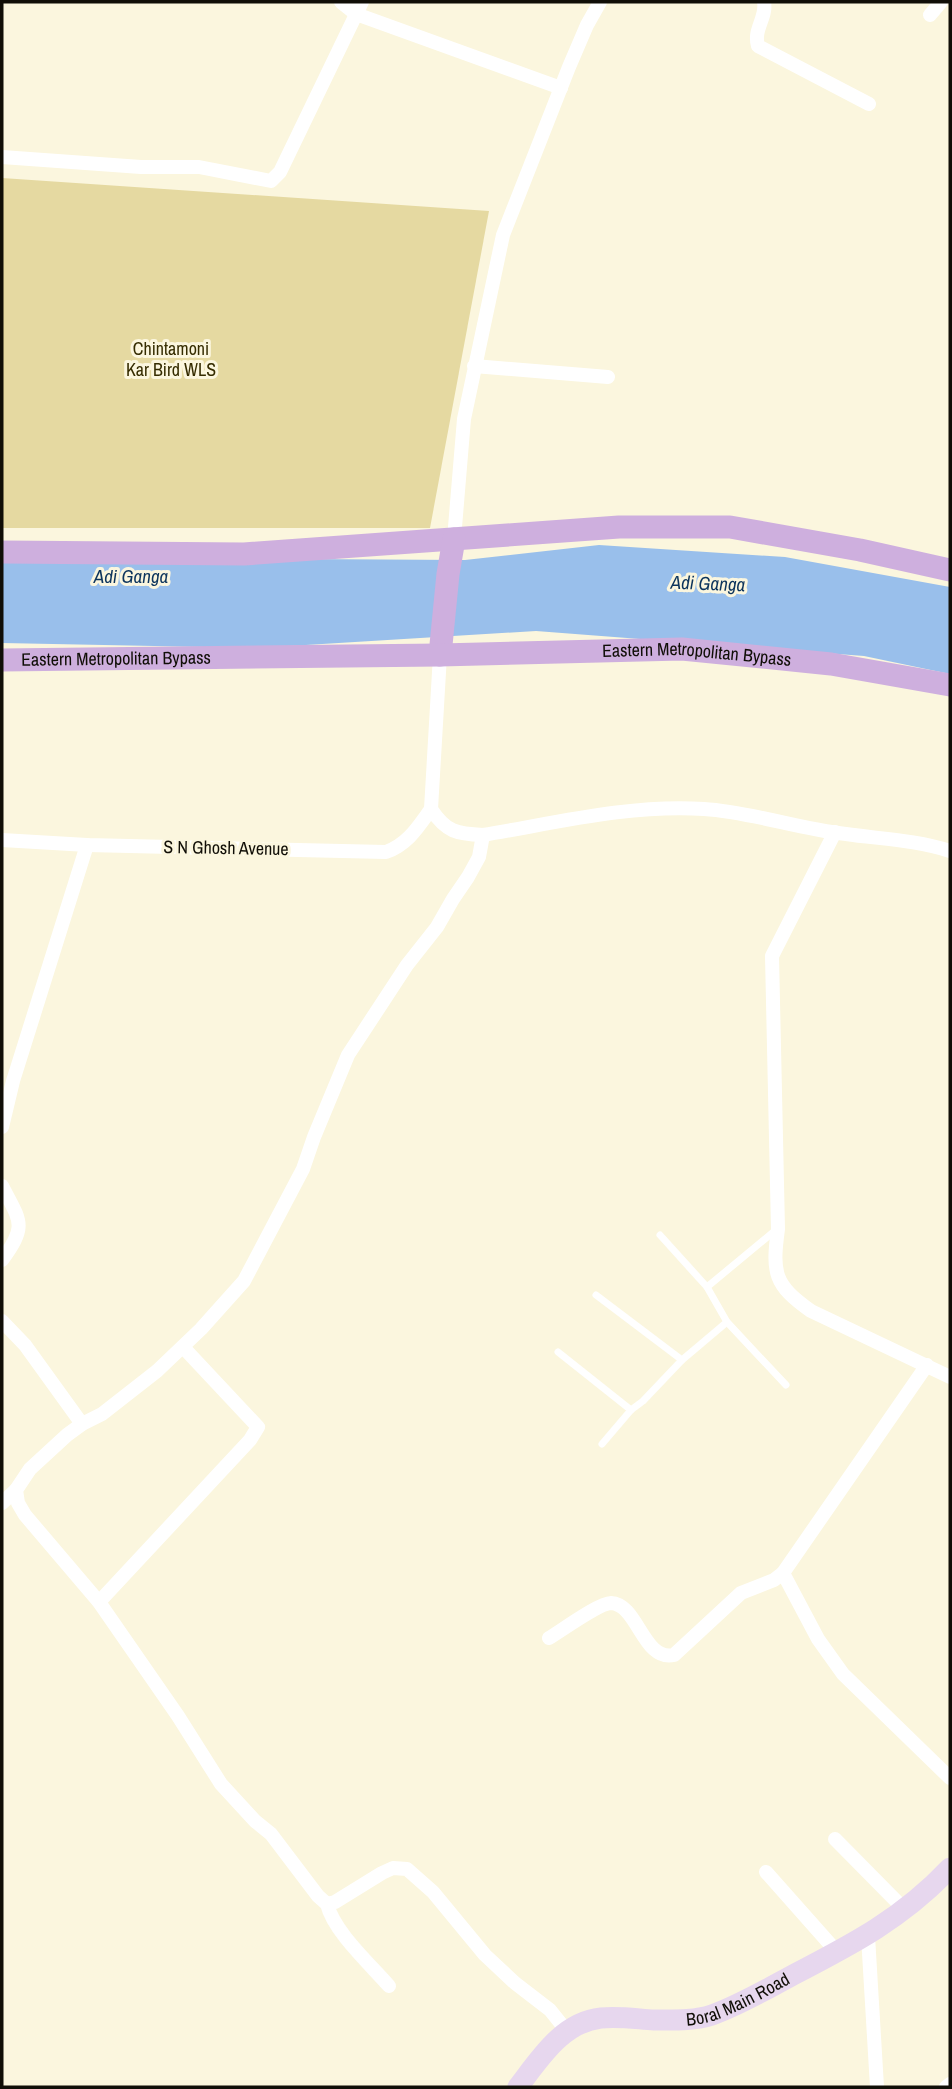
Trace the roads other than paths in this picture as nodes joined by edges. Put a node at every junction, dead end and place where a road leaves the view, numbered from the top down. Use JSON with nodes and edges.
{"nodes":[{"id":1,"x":341,"y":2,"type":"edge"},
{"id":2,"x":600,"y":2,"type":"edge"},
{"id":3,"x":764,"y":2,"type":"edge"},
{"id":4,"x":941,"y":2,"type":"edge"},
{"id":5,"x":359,"y":8,"type":"edge"},
{"id":6,"x":930,"y":15,"type":"dead end"},
{"id":7,"x":561,"y":88,"type":"junction"},
{"id":8,"x":869,"y":104,"type":"dead end"},
{"id":9,"x":2,"y":157,"type":"edge"},
{"id":10,"x":474,"y":366,"type":"junction"},
{"id":11,"x":608,"y":377,"type":"dead end"},
{"id":12,"x":454,"y":539,"type":"junction"},
{"id":13,"x":2,"y":552,"type":"edge"},
{"id":14,"x":950,"y":570,"type":"edge"},
{"id":15,"x":440,"y":655,"type":"junction"},
{"id":16,"x":2,"y":660,"type":"edge"},
{"id":17,"x":950,"y":685,"type":"edge"},
{"id":18,"x":431,"y":809,"type":"junction"},
{"id":19,"x":835,"y":832,"type":"junction"},
{"id":20,"x":483,"y":835,"type":"junction"},
{"id":21,"x":2,"y":840,"type":"edge"},
{"id":22,"x":87,"y":845,"type":"junction"},
{"id":23,"x":950,"y":851,"type":"edge"},
{"id":24,"x":2,"y":1127,"type":"edge"},
{"id":25,"x":2,"y":1186,"type":"edge"},
{"id":26,"x":778,"y":1229,"type":"junction"},
{"id":27,"x":660,"y":1235,"type":"dead end"},
{"id":28,"x":2,"y":1260,"type":"edge"},
{"id":29,"x":708,"y":1287,"type":"junction"},
{"id":30,"x":596,"y":1295,"type":"dead end"},
{"id":31,"x":2,"y":1321,"type":"edge"},
{"id":32,"x":727,"y":1322,"type":"junction"},
{"id":33,"x":183,"y":1347,"type":"junction"},
{"id":34,"x":558,"y":1352,"type":"dead end"},
{"id":35,"x":682,"y":1360,"type":"junction"},
{"id":36,"x":927,"y":1365,"type":"junction"},
{"id":37,"x":950,"y":1377,"type":"edge"},
{"id":38,"x":786,"y":1385,"type":"dead end"},
{"id":39,"x":631,"y":1410,"type":"junction"},
{"id":40,"x":82,"y":1424,"type":"junction"},
{"id":41,"x":602,"y":1444,"type":"dead end"},
{"id":42,"x":16,"y":1490,"type":"junction"},
{"id":43,"x":2,"y":1503,"type":"edge"},
{"id":44,"x":783,"y":1573,"type":"junction"},
{"id":45,"x":99,"y":1602,"type":"junction"},
{"id":46,"x":549,"y":1638,"type":"dead end"},
{"id":47,"x":950,"y":1778,"type":"edge"},
{"id":48,"x":835,"y":1839,"type":"dead end"},
{"id":49,"x":950,"y":1868,"type":"edge"},
{"id":50,"x":766,"y":1872,"type":"dead end"},
{"id":51,"x":327,"y":1904,"type":"junction"},
{"id":52,"x":905,"y":1910,"type":"junction"},
{"id":53,"x":868,"y":1936,"type":"junction"},
{"id":54,"x":837,"y":1952,"type":"junction"},
{"id":55,"x":388,"y":1986,"type":"dead end"},
{"id":56,"x":565,"y":2033,"type":"junction"},
{"id":57,"x":517,"y":2087,"type":"edge"},
{"id":58,"x":877,"y":2087,"type":"edge"}],
"edges":[{"from":1,"to":5,"type":"street"},
{"from":2,"to":7,"type":"street"},
{"from":3,"to":8,"type":"street"},
{"from":4,"to":6,"type":"street"},
{"from":5,"to":7,"type":"street"},
{"from":5,"to":9,"type":"street"},
{"from":7,"to":10,"type":"street"},
{"from":10,"to":11,"type":"street"},
{"from":10,"to":12,"type":"street"},
{"from":12,"to":13,"type":"main road"},
{"from":12,"to":14,"type":"main road"},
{"from":12,"to":15,"type":"main road"},
{"from":15,"to":16,"type":"main road","name":"Eastern Metropolitan Bypass"},
{"from":15,"to":17,"type":"main road","name":"Eastern Metropolitan Bypass"},
{"from":15,"to":18,"type":"street"},
{"from":18,"to":20,"type":"street"},
{"from":18,"to":22,"type":"street","name":"S N Ghosh Avenue"},
{"from":19,"to":20,"type":"street"},
{"from":19,"to":23,"type":"street"},
{"from":19,"to":26,"type":"street"},
{"from":20,"to":33,"type":"street"},
{"from":21,"to":22,"type":"street","name":"S N Ghosh Avenue"},
{"from":22,"to":24,"type":"street"},
{"from":25,"to":28,"type":"street"},
{"from":26,"to":29,"type":"lane"},
{"from":26,"to":36,"type":"street"},
{"from":27,"to":29,"type":"lane"},
{"from":29,"to":32,"type":"lane"},
{"from":30,"to":35,"type":"lane"},
{"from":31,"to":40,"type":"street"},
{"from":32,"to":35,"type":"lane"},
{"from":32,"to":38,"type":"lane"},
{"from":33,"to":40,"type":"street"},
{"from":33,"to":45,"type":"street"},
{"from":34,"to":39,"type":"lane"},
{"from":35,"to":39,"type":"lane"},
{"from":36,"to":37,"type":"street"},
{"from":36,"to":44,"type":"street"},
{"from":39,"to":41,"type":"lane"},
{"from":40,"to":42,"type":"street"},
{"from":42,"to":43,"type":"street"},
{"from":42,"to":45,"type":"street"},
{"from":44,"to":46,"type":"street"},
{"from":44,"to":47,"type":"street"},
{"from":45,"to":51,"type":"street"},
{"from":48,"to":52,"type":"street"},
{"from":49,"to":52,"type":"main road","name":"Boral Main Road"},
{"from":50,"to":54,"type":"street"},
{"from":51,"to":55,"type":"street"},
{"from":51,"to":56,"type":"street"},
{"from":52,"to":53,"type":"main road","name":"Boral Main Road"},
{"from":53,"to":54,"type":"main road","name":"Boral Main Road"},
{"from":53,"to":58,"type":"street"},
{"from":54,"to":56,"type":"main road","name":"Boral Main Road"},
{"from":56,"to":57,"type":"main road","name":"Boral Main Road"}]}
